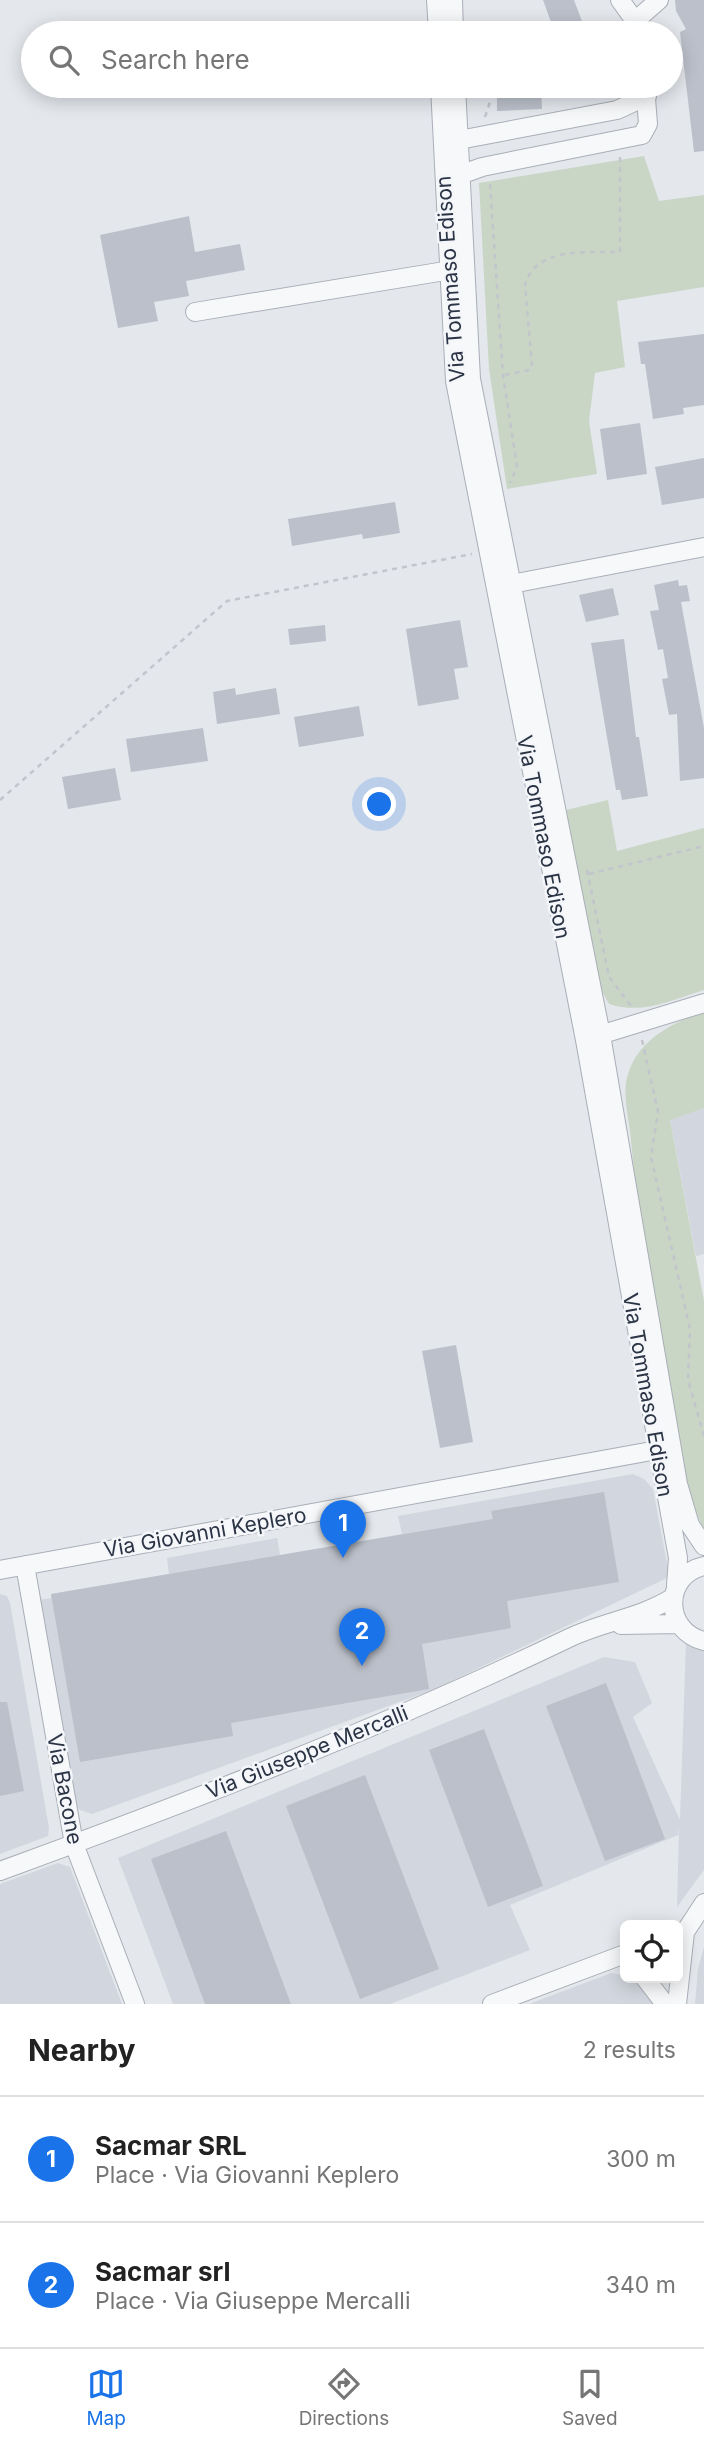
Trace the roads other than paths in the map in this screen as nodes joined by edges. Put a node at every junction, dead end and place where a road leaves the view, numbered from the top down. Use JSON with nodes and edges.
{"nodes":[{"id":1,"x":436,"y":0,"type":"edge"},
{"id":2,"x":453,"y":0,"type":"edge"},
{"id":3,"x":620,"y":0,"type":"edge"},
{"id":4,"x":659,"y":0,"type":"edge"},
{"id":5,"x":437,"y":21,"type":"edge"},
{"id":6,"x":454,"y":21,"type":"edge"},
{"id":7,"x":633,"y":21,"type":"edge"},
{"id":8,"x":642,"y":21,"type":"edge"},
{"id":9,"x":441,"y":98,"type":"edge"},
{"id":10,"x":456,"y":98,"type":"edge"},
{"id":11,"x":635,"y":98,"type":"edge"},
{"id":12,"x":646,"y":98,"type":"edge"},
{"id":13,"x":503,"y":131,"type":"junction"},
{"id":14,"x":458,"y":140,"type":"junction"},
{"id":15,"x":506,"y":162,"type":"junction"},
{"id":16,"x":460,"y":175,"type":"junction"},
{"id":17,"x":457,"y":269,"type":"junction"},
{"id":18,"x":195,"y":312,"type":"dead end"},
{"id":19,"x":704,"y":547,"type":"edge"},
{"id":20,"x":503,"y":586,"type":"junction"},
{"id":21,"x":704,"y":1003,"type":"edge"},
{"id":22,"x":593,"y":1037,"type":"junction"},
{"id":23,"x":657,"y":1450,"type":"junction"},
{"id":24,"x":704,"y":1546,"type":"edge"},
{"id":25,"x":25,"y":1565,"type":"junction"},
{"id":26,"x":704,"y":1566,"type":"edge"},
{"id":27,"x":0,"y":1570,"type":"edge"},
{"id":28,"x":674,"y":1592,"type":"junction"},
{"id":29,"x":678,"y":1624,"type":"junction"},
{"id":30,"x":611,"y":1625,"type":"junction"},
{"id":31,"x":704,"y":1641,"type":"edge"},
{"id":32,"x":74,"y":1844,"type":"junction"},
{"id":33,"x":0,"y":1871,"type":"edge"},
{"id":34,"x":704,"y":1903,"type":"edge"},
{"id":35,"x":683,"y":1933,"type":"edge"},
{"id":36,"x":620,"y":1956,"type":"edge"},
{"id":37,"x":620,"y":1967,"type":"edge"},
{"id":38,"x":575,"y":1972,"type":"junction"},
{"id":39,"x":649,"y":1983,"type":"edge"},
{"id":40,"x":678,"y":1983,"type":"edge"},
{"id":41,"x":135,"y":2004,"type":"edge"},
{"id":42,"x":492,"y":2004,"type":"edge"},
{"id":43,"x":665,"y":2004,"type":"edge"},
{"id":44,"x":677,"y":2004,"type":"edge"}],
"edges":[{"from":1,"to":5,"type":"street"},
{"from":2,"to":6,"type":"street"},
{"from":3,"to":7,"type":"street"},
{"from":4,"to":8,"type":"street"},
{"from":9,"to":17,"type":"street","name":"Via Tommaso Edison"},
{"from":10,"to":14,"type":"street","name":"Via Tommaso Edison"},
{"from":11,"to":13,"type":"street"},
{"from":12,"to":15,"type":"street"},
{"from":13,"to":14,"type":"street"},
{"from":13,"to":15,"type":"street"},
{"from":14,"to":16,"type":"street","name":"Via Tommaso Edison"},
{"from":15,"to":16,"type":"street"},
{"from":16,"to":17,"type":"street","name":"Via Tommaso Edison"},
{"from":17,"to":18,"type":"street"},
{"from":17,"to":20,"type":"street","name":"Via Tommaso Edison"},
{"from":17,"to":20,"type":"street","name":"Via Tommaso Edison"},
{"from":19,"to":20,"type":"street"},
{"from":20,"to":22,"type":"street","name":"Via Tommaso Edison"},
{"from":21,"to":22,"type":"street"},
{"from":22,"to":23,"type":"street","name":"Via Tommaso Edison"},
{"from":22,"to":24,"type":"street","name":"Via Tommaso Edison"},
{"from":23,"to":25,"type":"street","name":"Via Giovanni Keplero"},
{"from":23,"to":28,"type":"street","name":"Via Tommaso Edison"},
{"from":25,"to":27,"type":"street","name":"Via Giovanni Keplero"},
{"from":25,"to":32,"type":"street","name":"Via Bacone"},
{"from":26,"to":28,"type":"street","name":"Via Giuseppe Mercalli"},
{"from":28,"to":29,"type":"street","name":"Via Tommaso Edison"},
{"from":28,"to":30,"type":"street","name":"Via Giuseppe Mercalli"},
{"from":29,"to":30,"type":"street","name":"Via Giuseppe Mercalli"},
{"from":29,"to":31,"type":"street"},
{"from":30,"to":32,"type":"street","name":"Via Giuseppe Mercalli"},
{"from":32,"to":33,"type":"street","name":"Via Giuseppe Mercalli"},
{"from":32,"to":41,"type":"street","name":"Via Bacone"},
{"from":34,"to":35,"type":"street"},
{"from":36,"to":38,"type":"street"},
{"from":37,"to":38,"type":"street"},
{"from":38,"to":42,"type":"street"},
{"from":39,"to":43,"type":"street"},
{"from":40,"to":44,"type":"street"}]}
